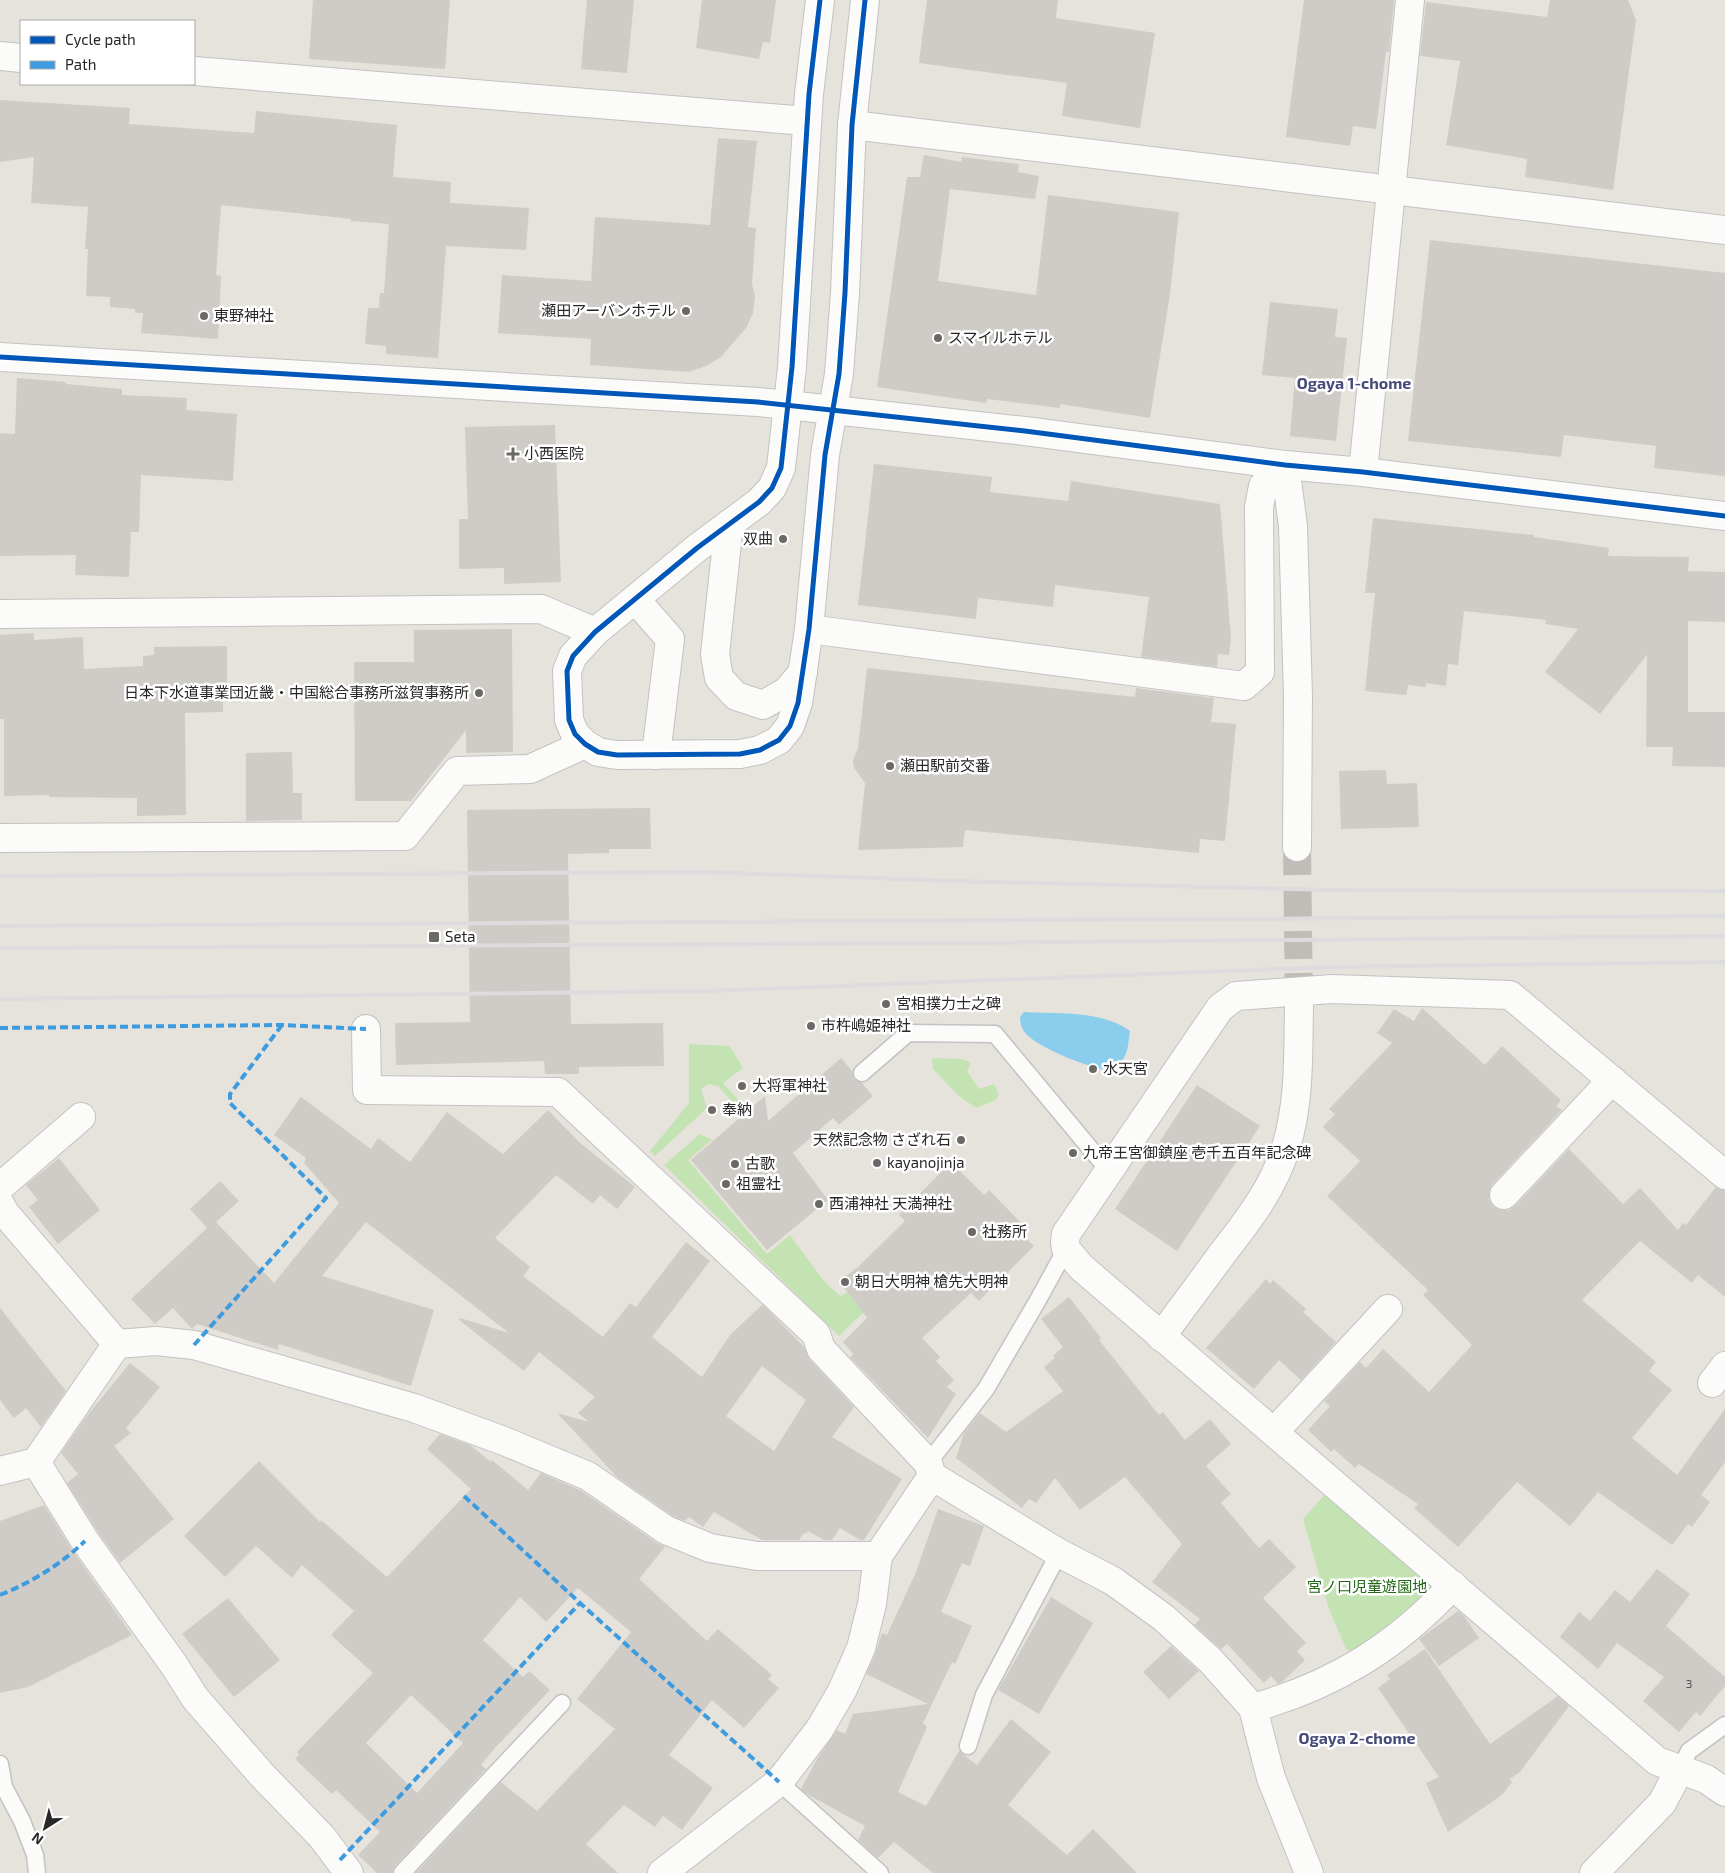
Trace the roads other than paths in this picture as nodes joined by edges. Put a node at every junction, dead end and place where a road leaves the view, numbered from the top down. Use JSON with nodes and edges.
{"nodes":[{"id":1,"x":820,"y":0,"type":"edge"},
{"id":2,"x":865,"y":0,"type":"edge"},
{"id":3,"x":1410,"y":0,"type":"edge"},
{"id":4,"x":0,"y":56,"type":"edge"},
{"id":5,"x":20,"y":58,"type":"edge"},
{"id":6,"x":195,"y":72,"type":"edge"},
{"id":7,"x":807,"y":121,"type":"junction"},
{"id":8,"x":852,"y":125,"type":"junction"},
{"id":9,"x":1392,"y":190,"type":"junction"},
{"id":10,"x":1725,"y":230,"type":"edge"},
{"id":11,"x":0,"y":357,"type":"edge"},
{"id":12,"x":788,"y":405,"type":"junction"},
{"id":13,"x":832,"y":411,"type":"junction"},
{"id":14,"x":1284,"y":465,"type":"junction"},
{"id":15,"x":1363,"y":472,"type":"junction"},
{"id":16,"x":1725,"y":516,"type":"edge"},
{"id":17,"x":729,"y":524,"type":"junction"},
{"id":18,"x":635,"y":599,"type":"junction"},
{"id":19,"x":0,"y":614,"type":"edge"},
{"id":20,"x":809,"y":629,"type":"junction"},
{"id":21,"x":595,"y":632,"type":"junction"},
{"id":22,"x":802,"y":672,"type":"junction"},
{"id":23,"x":585,"y":744,"type":"junction"},
{"id":24,"x":656,"y":755,"type":"junction"},
{"id":25,"x":0,"y":838,"type":"edge"},
{"id":26,"x":1297,"y":847,"type":"tunnel mouth"},
{"id":27,"x":1299,"y":1006,"type":"tunnel mouth"},
{"id":28,"x":366,"y":1029,"type":"dead end"},
{"id":29,"x":862,"y":1073,"type":"dead end"},
{"id":30,"x":1612,"y":1080,"type":"junction"},
{"id":31,"x":81,"y":1117,"type":"dead end"},
{"id":32,"x":1109,"y":1172,"type":"junction"},
{"id":33,"x":1725,"y":1175,"type":"edge"},
{"id":34,"x":0,"y":1187,"type":"edge"},
{"id":35,"x":1504,"y":1196,"type":"dead end"},
{"id":36,"x":0,"y":1204,"type":"edge"},
{"id":37,"x":1066,"y":1249,"type":"junction"},
{"id":38,"x":1388,"y":1309,"type":"dead end"},
{"id":39,"x":1161,"y":1337,"type":"junction"},
{"id":40,"x":117,"y":1344,"type":"junction"},
{"id":41,"x":1274,"y":1432,"type":"junction"},
{"id":42,"x":36,"y":1462,"type":"junction"},
{"id":43,"x":930,"y":1469,"type":"junction"},
{"id":44,"x":0,"y":1470,"type":"edge"},
{"id":45,"x":1059,"y":1553,"type":"junction"},
{"id":46,"x":878,"y":1556,"type":"junction"},
{"id":47,"x":1453,"y":1584,"type":"junction"},
{"id":48,"x":562,"y":1703,"type":"dead end"},
{"id":49,"x":1253,"y":1708,"type":"junction"},
{"id":50,"x":1725,"y":1725,"type":"edge"},
{"id":51,"x":968,"y":1746,"type":"dead end"},
{"id":52,"x":0,"y":1764,"type":"edge"},
{"id":53,"x":1680,"y":1769,"type":"junction"},
{"id":54,"x":779,"y":1782,"type":"junction"},
{"id":55,"x":1725,"y":1792,"type":"edge"},
{"id":56,"x":38,"y":1873,"type":"edge"},
{"id":57,"x":349,"y":1873,"type":"edge"},
{"id":58,"x":402,"y":1873,"type":"edge"},
{"id":59,"x":662,"y":1873,"type":"edge"},
{"id":60,"x":880,"y":1873,"type":"edge"},
{"id":61,"x":1309,"y":1873,"type":"edge"},
{"id":62,"x":1594,"y":1873,"type":"edge"}],
"edges":[{"from":1,"to":7,"type":"street"},
{"from":2,"to":8,"type":"street"},
{"from":3,"to":9,"type":"street"},
{"from":4,"to":5,"type":"street"},
{"from":6,"to":7,"type":"street"},
{"from":7,"to":12,"type":"street"},
{"from":8,"to":9,"type":"street"},
{"from":8,"to":13,"type":"street"},
{"from":9,"to":10,"type":"street"},
{"from":9,"to":15,"type":"street"},
{"from":11,"to":12,"type":"street"},
{"from":12,"to":13,"type":"street"},
{"from":12,"to":17,"type":"street"},
{"from":13,"to":14,"type":"street"},
{"from":13,"to":20,"type":"street"},
{"from":14,"to":15,"type":"street"},
{"from":14,"to":20,"type":"street"},
{"from":14,"to":26,"type":"street"},
{"from":15,"to":16,"type":"street"},
{"from":17,"to":18,"type":"street"},
{"from":17,"to":22,"type":"street"},
{"from":18,"to":21,"type":"street"},
{"from":18,"to":24,"type":"street"},
{"from":19,"to":21,"type":"street"},
{"from":20,"to":22,"type":"street"},
{"from":21,"to":23,"type":"street"},
{"from":22,"to":24,"type":"street"},
{"from":23,"to":24,"type":"street"},
{"from":23,"to":25,"type":"street"},
{"from":27,"to":39,"type":"street"},
{"from":28,"to":43,"type":"street"},
{"from":29,"to":32,"type":"lane"},
{"from":30,"to":32,"type":"street"},
{"from":30,"to":33,"type":"street"},
{"from":30,"to":35,"type":"street"},
{"from":31,"to":34,"type":"street"},
{"from":32,"to":37,"type":"street"},
{"from":36,"to":40,"type":"street"},
{"from":37,"to":39,"type":"street"},
{"from":37,"to":43,"type":"lane"},
{"from":38,"to":41,"type":"street"},
{"from":39,"to":41,"type":"street"},
{"from":40,"to":42,"type":"street"},
{"from":40,"to":46,"type":"street"},
{"from":41,"to":47,"type":"street"},
{"from":42,"to":44,"type":"street"},
{"from":42,"to":57,"type":"street"},
{"from":43,"to":45,"type":"street"},
{"from":43,"to":46,"type":"street"},
{"from":45,"to":49,"type":"street"},
{"from":45,"to":51,"type":"lane"},
{"from":46,"to":54,"type":"street"},
{"from":47,"to":49,"type":"street"},
{"from":47,"to":53,"type":"street"},
{"from":48,"to":58,"type":"lane"},
{"from":49,"to":61,"type":"street"},
{"from":50,"to":53,"type":"lane"},
{"from":52,"to":56,"type":"lane"},
{"from":53,"to":55,"type":"street"},
{"from":53,"to":62,"type":"street"},
{"from":54,"to":59,"type":"street"},
{"from":54,"to":60,"type":"lane"}]}
